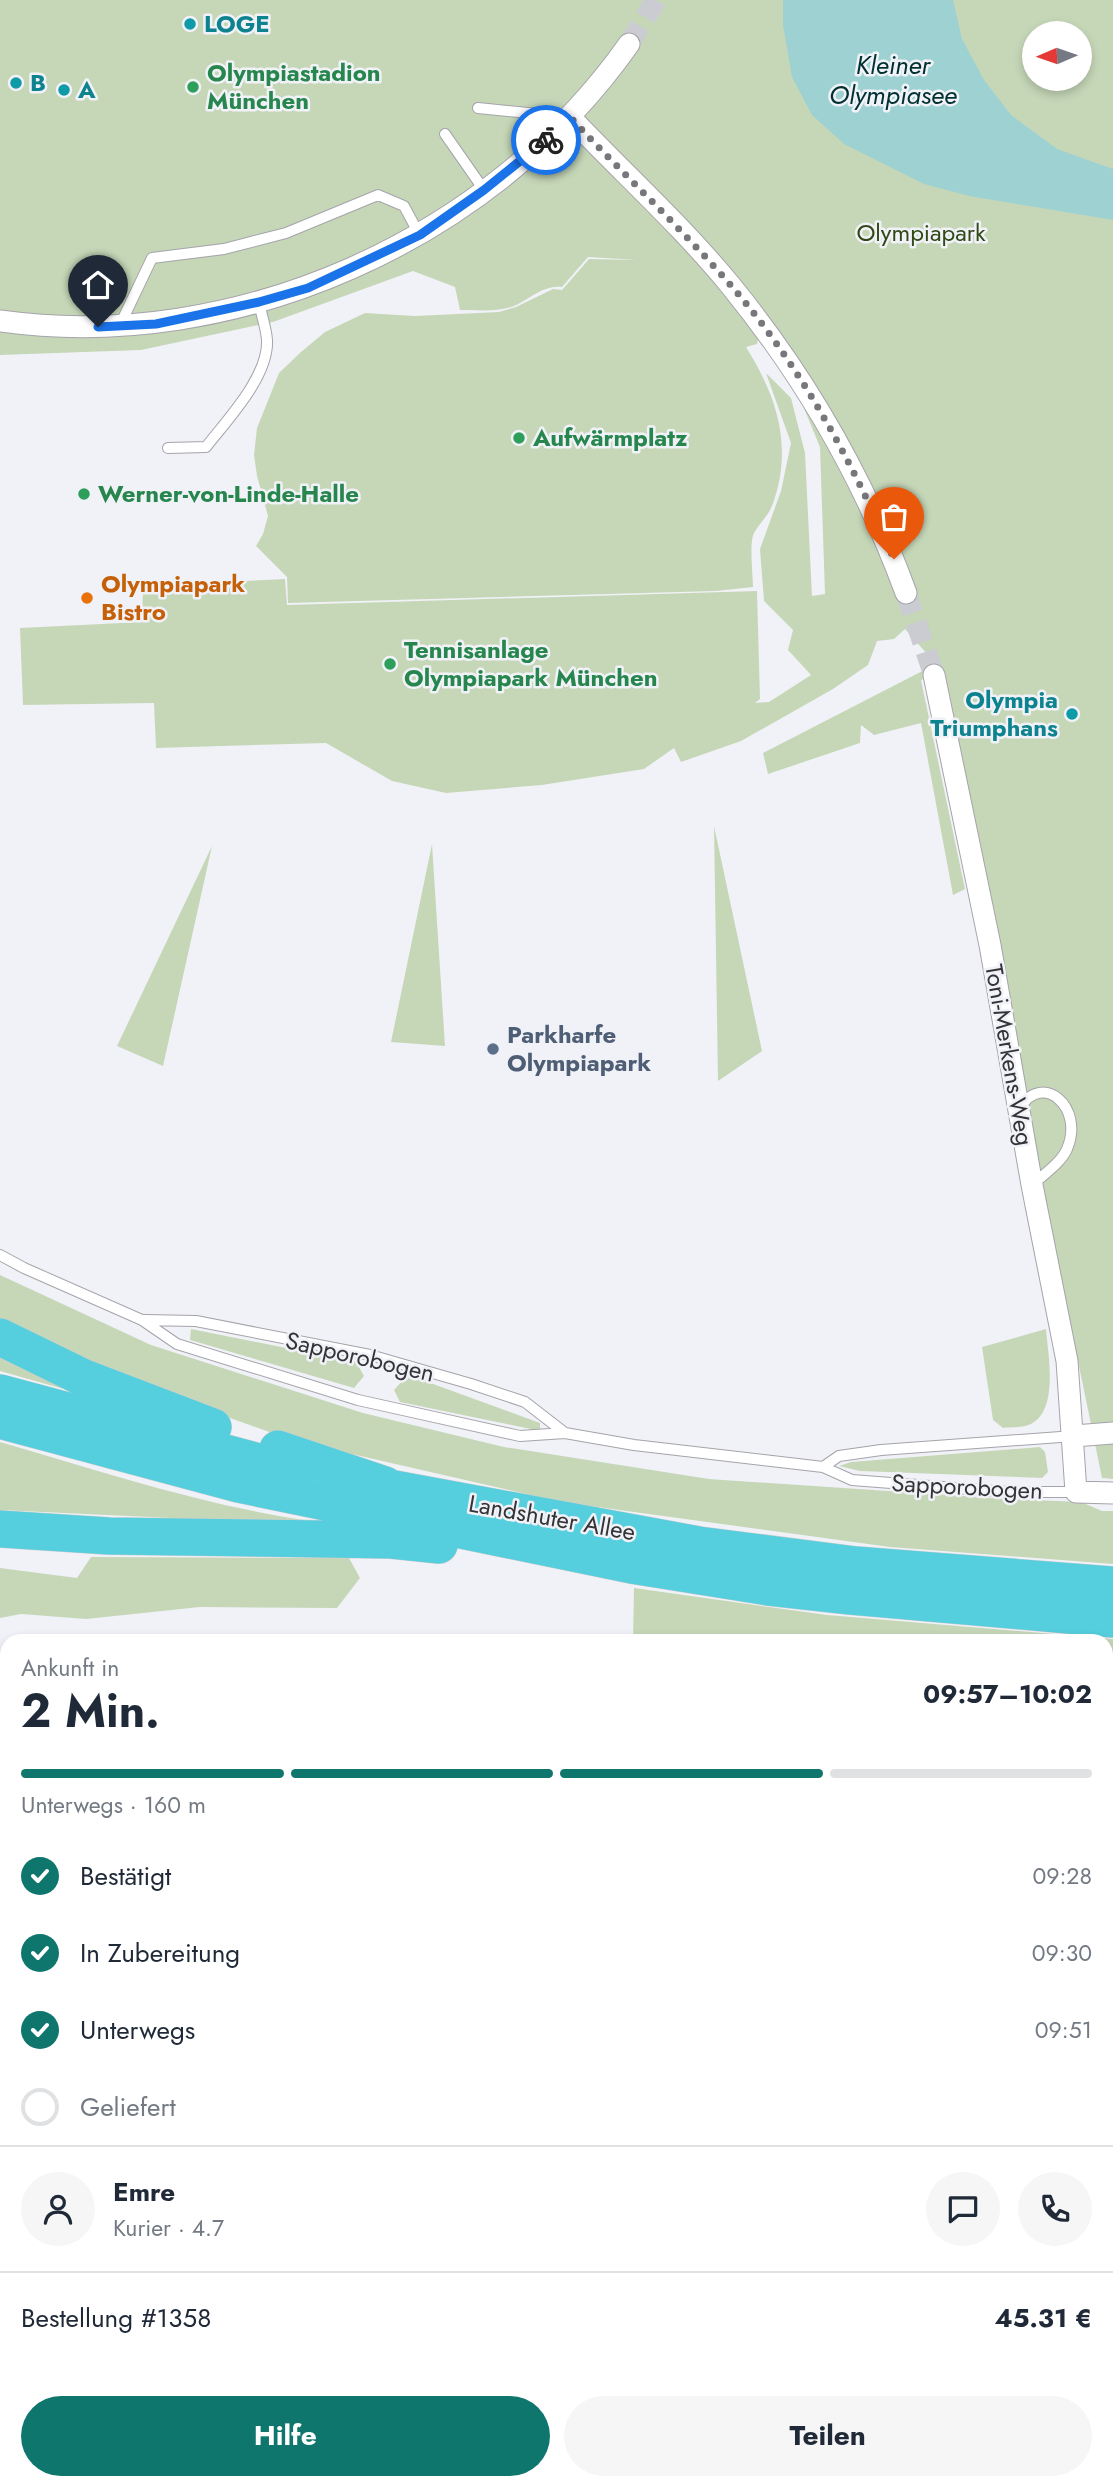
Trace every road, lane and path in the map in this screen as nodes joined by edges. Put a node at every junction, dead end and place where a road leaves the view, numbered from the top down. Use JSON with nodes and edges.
{"nodes":[{"id":1,"x":629,"y":44,"type":"tunnel mouth"},
{"id":2,"x":478,"y":108,"type":"dead end"},
{"id":3,"x":570,"y":117,"type":"junction"},
{"id":4,"x":445,"y":134,"type":"dead end"},
{"id":5,"x":484,"y":190,"type":"junction"},
{"id":6,"x":420,"y":235,"type":"junction"},
{"id":7,"x":259,"y":302,"type":"junction"},
{"id":8,"x":0,"y":321,"type":"edge"},
{"id":9,"x":119,"y":327,"type":"junction"},
{"id":10,"x":168,"y":448,"type":"dead end"},
{"id":11,"x":906,"y":593,"type":"tunnel mouth"},
{"id":12,"x":934,"y":675,"type":"tunnel mouth"},
{"id":13,"x":1019,"y":1110,"type":"junction"},
{"id":14,"x":1032,"y":1185,"type":"junction"},
{"id":15,"x":0,"y":1255,"type":"edge"},
{"id":16,"x":142,"y":1320,"type":"junction"},
{"id":17,"x":0,"y":1337,"type":"edge"},
{"id":18,"x":0,"y":1393,"type":"edge"},
{"id":19,"x":0,"y":1420,"type":"edge"},
{"id":20,"x":565,"y":1433,"type":"junction"},
{"id":21,"x":1113,"y":1433,"type":"edge"},
{"id":22,"x":1074,"y":1436,"type":"junction"},
{"id":23,"x":823,"y":1467,"type":"junction"},
{"id":24,"x":400,"y":1490,"type":"junction"},
{"id":25,"x":1076,"y":1492,"type":"junction"},
{"id":26,"x":1113,"y":1493,"type":"edge"},
{"id":27,"x":0,"y":1529,"type":"edge"},
{"id":28,"x":109,"y":1536,"type":"junction"},
{"id":29,"x":0,"y":1547,"type":"edge"},
{"id":30,"x":631,"y":1565,"type":"junction"},
{"id":31,"x":1113,"y":1585,"type":"edge"},
{"id":32,"x":1113,"y":1619,"type":"edge"}],
"edges":[{"from":1,"to":3,"type":"street"},
{"from":2,"to":3,"type":"lane"},
{"from":3,"to":5,"type":"street"},
{"from":3,"to":11,"type":"street"},
{"from":4,"to":5,"type":"lane"},
{"from":5,"to":6,"type":"street"},
{"from":6,"to":7,"type":"street"},
{"from":6,"to":9,"type":"lane"},
{"from":7,"to":9,"type":"street"},
{"from":7,"to":10,"type":"lane"},
{"from":8,"to":9,"type":"street"},
{"from":12,"to":13,"type":"street","name":"Toni-Merkens-Weg"},
{"from":13,"to":14,"type":"street","name":"Toni-Merkens-Weg"},
{"from":13,"to":14,"type":"lane"},
{"from":14,"to":22,"type":"street","name":"Toni-Merkens-Weg"},
{"from":15,"to":16,"type":"lane","name":"Sapporobogen"},
{"from":16,"to":20,"type":"lane","name":"Sapporobogen"},
{"from":16,"to":20,"type":"lane","name":"Sapporobogen"},
{"from":17,"to":24,"type":"highway"},
{"from":18,"to":24,"type":"highway","name":"Landshuter Allee"},
{"from":19,"to":30,"type":"highway","name":"Landshuter Allee"},
{"from":20,"to":23,"type":"lane","name":"Sapporobogen"},
{"from":21,"to":22,"type":"street"},
{"from":22,"to":23,"type":"lane","name":"Sapporobogen"},
{"from":22,"to":25,"type":"street","name":"Toni-Merkens-Weg"},
{"from":23,"to":25,"type":"lane","name":"Sapporobogen"},
{"from":24,"to":31,"type":"highway","name":"Landshuter Allee"},
{"from":25,"to":26,"type":"street","name":"Sapporobogen"},
{"from":27,"to":28,"type":"highway","name":"Landshuter Allee"},
{"from":28,"to":29,"type":"highway"},
{"from":28,"to":30,"type":"highway","name":"Landshuter Allee"},
{"from":30,"to":32,"type":"highway","name":"Landshuter Allee"}]}
